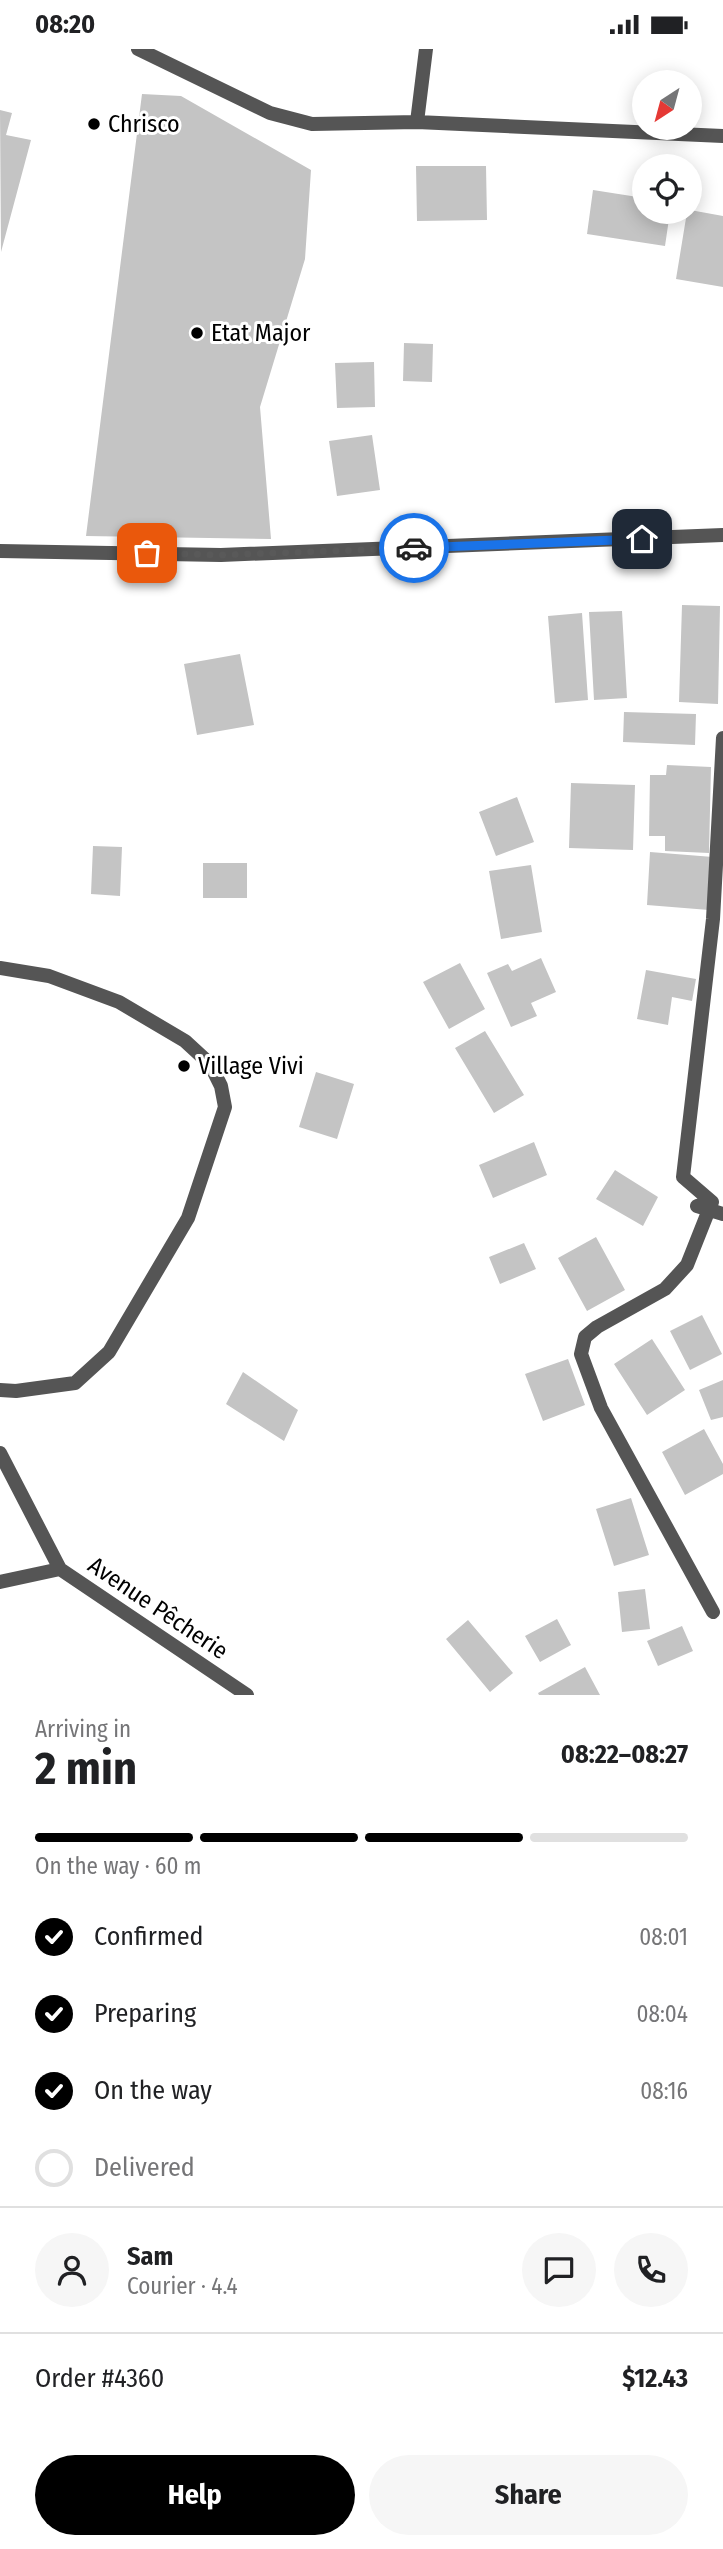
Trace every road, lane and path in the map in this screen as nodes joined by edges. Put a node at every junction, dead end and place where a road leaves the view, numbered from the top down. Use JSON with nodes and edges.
{"nodes":[{"id":1,"x":138,"y":49,"type":"edge"},
{"id":2,"x":426,"y":49,"type":"edge"},
{"id":3,"x":417,"y":122,"type":"junction"},
{"id":4,"x":723,"y":136,"type":"edge"},
{"id":5,"x":723,"y":535,"type":"edge"},
{"id":6,"x":0,"y":551,"type":"edge"},
{"id":7,"x":723,"y":739,"type":"edge"},
{"id":8,"x":0,"y":968,"type":"edge"},
{"id":9,"x":710,"y":1206,"type":"junction"},
{"id":10,"x":723,"y":1214,"type":"edge"},
{"id":11,"x":0,"y":1390,"type":"edge"},
{"id":12,"x":0,"y":1453,"type":"edge"},
{"id":13,"x":60,"y":1569,"type":"junction"},
{"id":14,"x":0,"y":1583,"type":"edge"},
{"id":15,"x":713,"y":1612,"type":"dead end"},
{"id":16,"x":247,"y":1695,"type":"edge"}],
"edges":[{"from":1,"to":3,"type":"street"},
{"from":2,"to":3,"type":"street"},
{"from":3,"to":4,"type":"street"},
{"from":5,"to":6,"type":"street"},
{"from":7,"to":9,"type":"street"},
{"from":8,"to":11,"type":"street"},
{"from":9,"to":10,"type":"street"},
{"from":9,"to":15,"type":"street"},
{"from":12,"to":13,"type":"street"},
{"from":13,"to":14,"type":"street","name":"Avenue Pêcherie"},
{"from":13,"to":16,"type":"street","name":"Avenue Pêcherie"}]}
